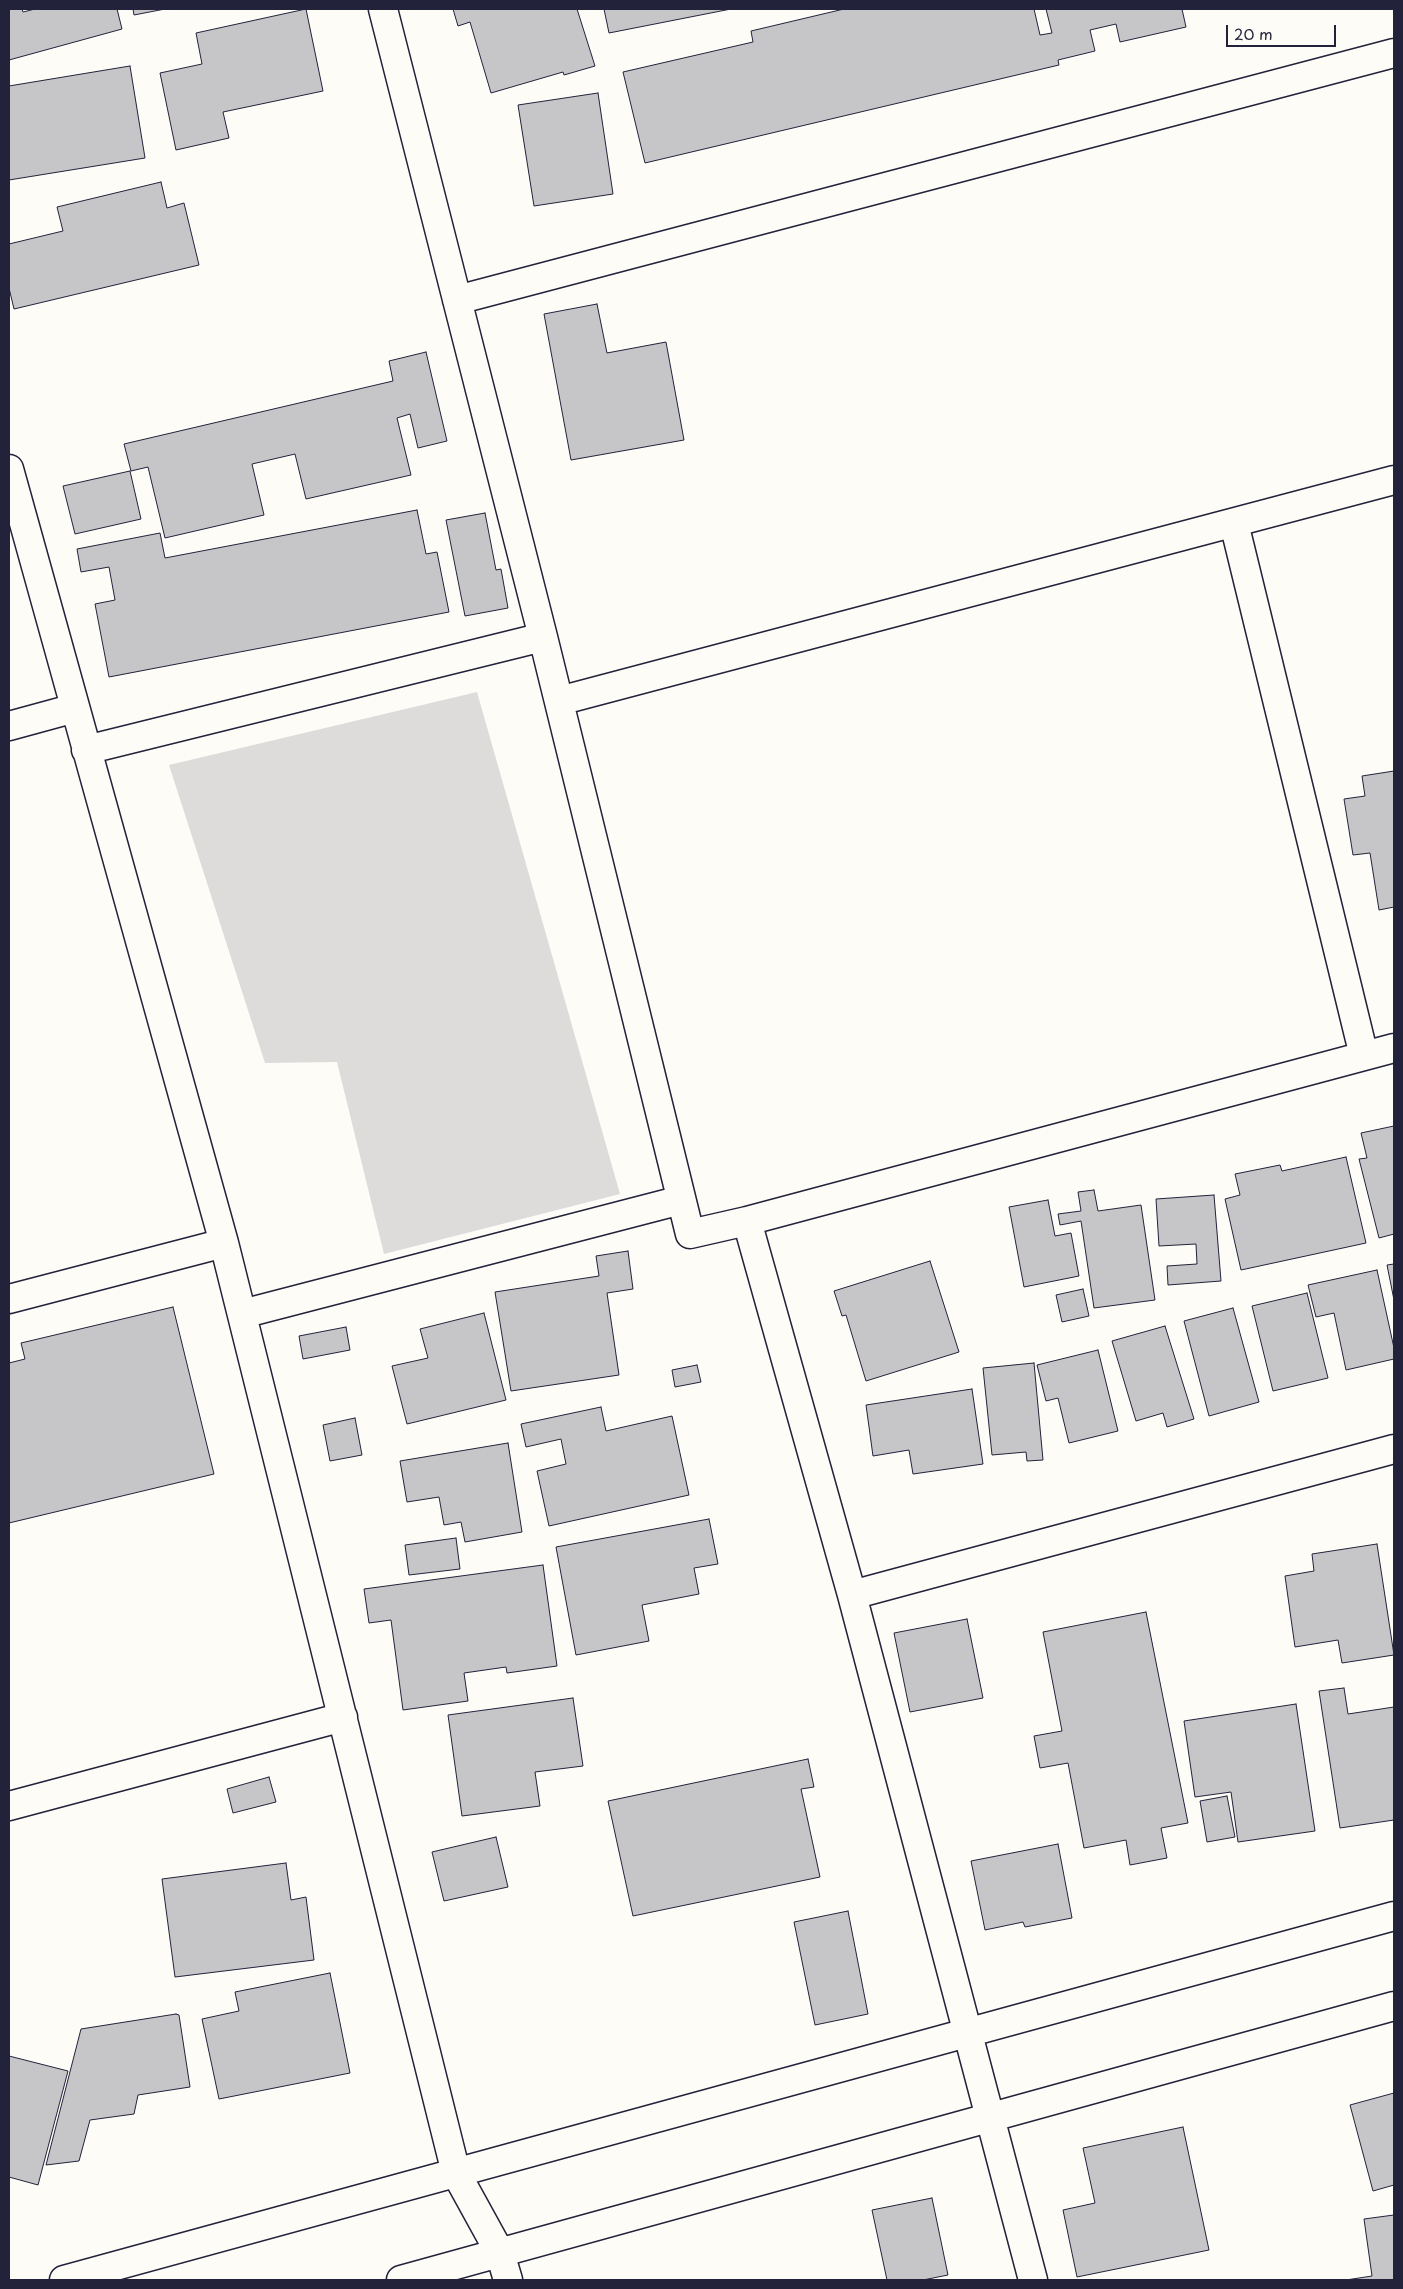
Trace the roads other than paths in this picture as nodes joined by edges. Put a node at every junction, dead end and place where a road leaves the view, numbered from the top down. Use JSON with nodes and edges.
{"nodes":[{"id":1,"x":383,"y":9,"type":"edge"},
{"id":2,"x":1394,"y":53,"type":"edge"},
{"id":3,"x":457,"y":300,"type":"junction"},
{"id":4,"x":9,"y":469,"type":"edge"},
{"id":5,"x":1394,"y":480,"type":"edge"},
{"id":6,"x":1234,"y":523,"type":"junction"},
{"id":7,"x":543,"y":637,"type":"junction"},
{"id":8,"x":559,"y":701,"type":"junction"},
{"id":9,"x":75,"y":708,"type":"junction"},
{"id":10,"x":9,"y":726,"type":"edge"},
{"id":11,"x":86,"y":750,"type":"junction"},
{"id":12,"x":1394,"y":1048,"type":"edge"},
{"id":13,"x":1364,"y":1056,"type":"junction"},
{"id":14,"x":681,"y":1200,"type":"junction"},
{"id":15,"x":748,"y":1222,"type":"junction"},
{"id":16,"x":224,"y":1243,"type":"junction"},
{"id":17,"x":9,"y":1299,"type":"edge"},
{"id":18,"x":242,"y":1314,"type":"junction"},
{"id":19,"x":1394,"y":1449,"type":"edge"},
{"id":20,"x":852,"y":1595,"type":"junction"},
{"id":21,"x":343,"y":1717,"type":"junction"},
{"id":22,"x":9,"y":1806,"type":"edge"},
{"id":23,"x":1394,"y":1916,"type":"edge"},
{"id":24,"x":1394,"y":2006,"type":"edge"},
{"id":25,"x":966,"y":2033,"type":"junction"},
{"id":26,"x":990,"y":2118,"type":"junction"},
{"id":27,"x":456,"y":2173,"type":"junction"},
{"id":28,"x":500,"y":2253,"type":"junction"},
{"id":29,"x":64,"y":2280,"type":"edge"},
{"id":30,"x":401,"y":2280,"type":"edge"},
{"id":31,"x":508,"y":2280,"type":"edge"},
{"id":32,"x":1033,"y":2280,"type":"edge"}],
"edges":[{"from":1,"to":3,"type":"street"},
{"from":2,"to":3,"type":"street"},
{"from":3,"to":7,"type":"street"},
{"from":4,"to":9,"type":"street"},
{"from":5,"to":6,"type":"street"},
{"from":6,"to":8,"type":"street"},
{"from":6,"to":13,"type":"street"},
{"from":7,"to":8,"type":"street"},
{"from":7,"to":11,"type":"street"},
{"from":8,"to":14,"type":"street"},
{"from":9,"to":10,"type":"street"},
{"from":9,"to":11,"type":"street"},
{"from":11,"to":16,"type":"street"},
{"from":12,"to":13,"type":"street"},
{"from":13,"to":15,"type":"street"},
{"from":14,"to":15,"type":"street"},
{"from":14,"to":18,"type":"street"},
{"from":15,"to":20,"type":"street"},
{"from":16,"to":17,"type":"street"},
{"from":16,"to":18,"type":"street"},
{"from":18,"to":21,"type":"street"},
{"from":19,"to":20,"type":"street"},
{"from":20,"to":25,"type":"street"},
{"from":21,"to":22,"type":"street"},
{"from":21,"to":27,"type":"street"},
{"from":23,"to":25,"type":"street"},
{"from":24,"to":26,"type":"street"},
{"from":25,"to":26,"type":"street"},
{"from":25,"to":27,"type":"street"},
{"from":26,"to":28,"type":"street"},
{"from":26,"to":32,"type":"street"},
{"from":27,"to":28,"type":"street"},
{"from":27,"to":29,"type":"street"},
{"from":28,"to":30,"type":"street"},
{"from":28,"to":31,"type":"street"}]}
